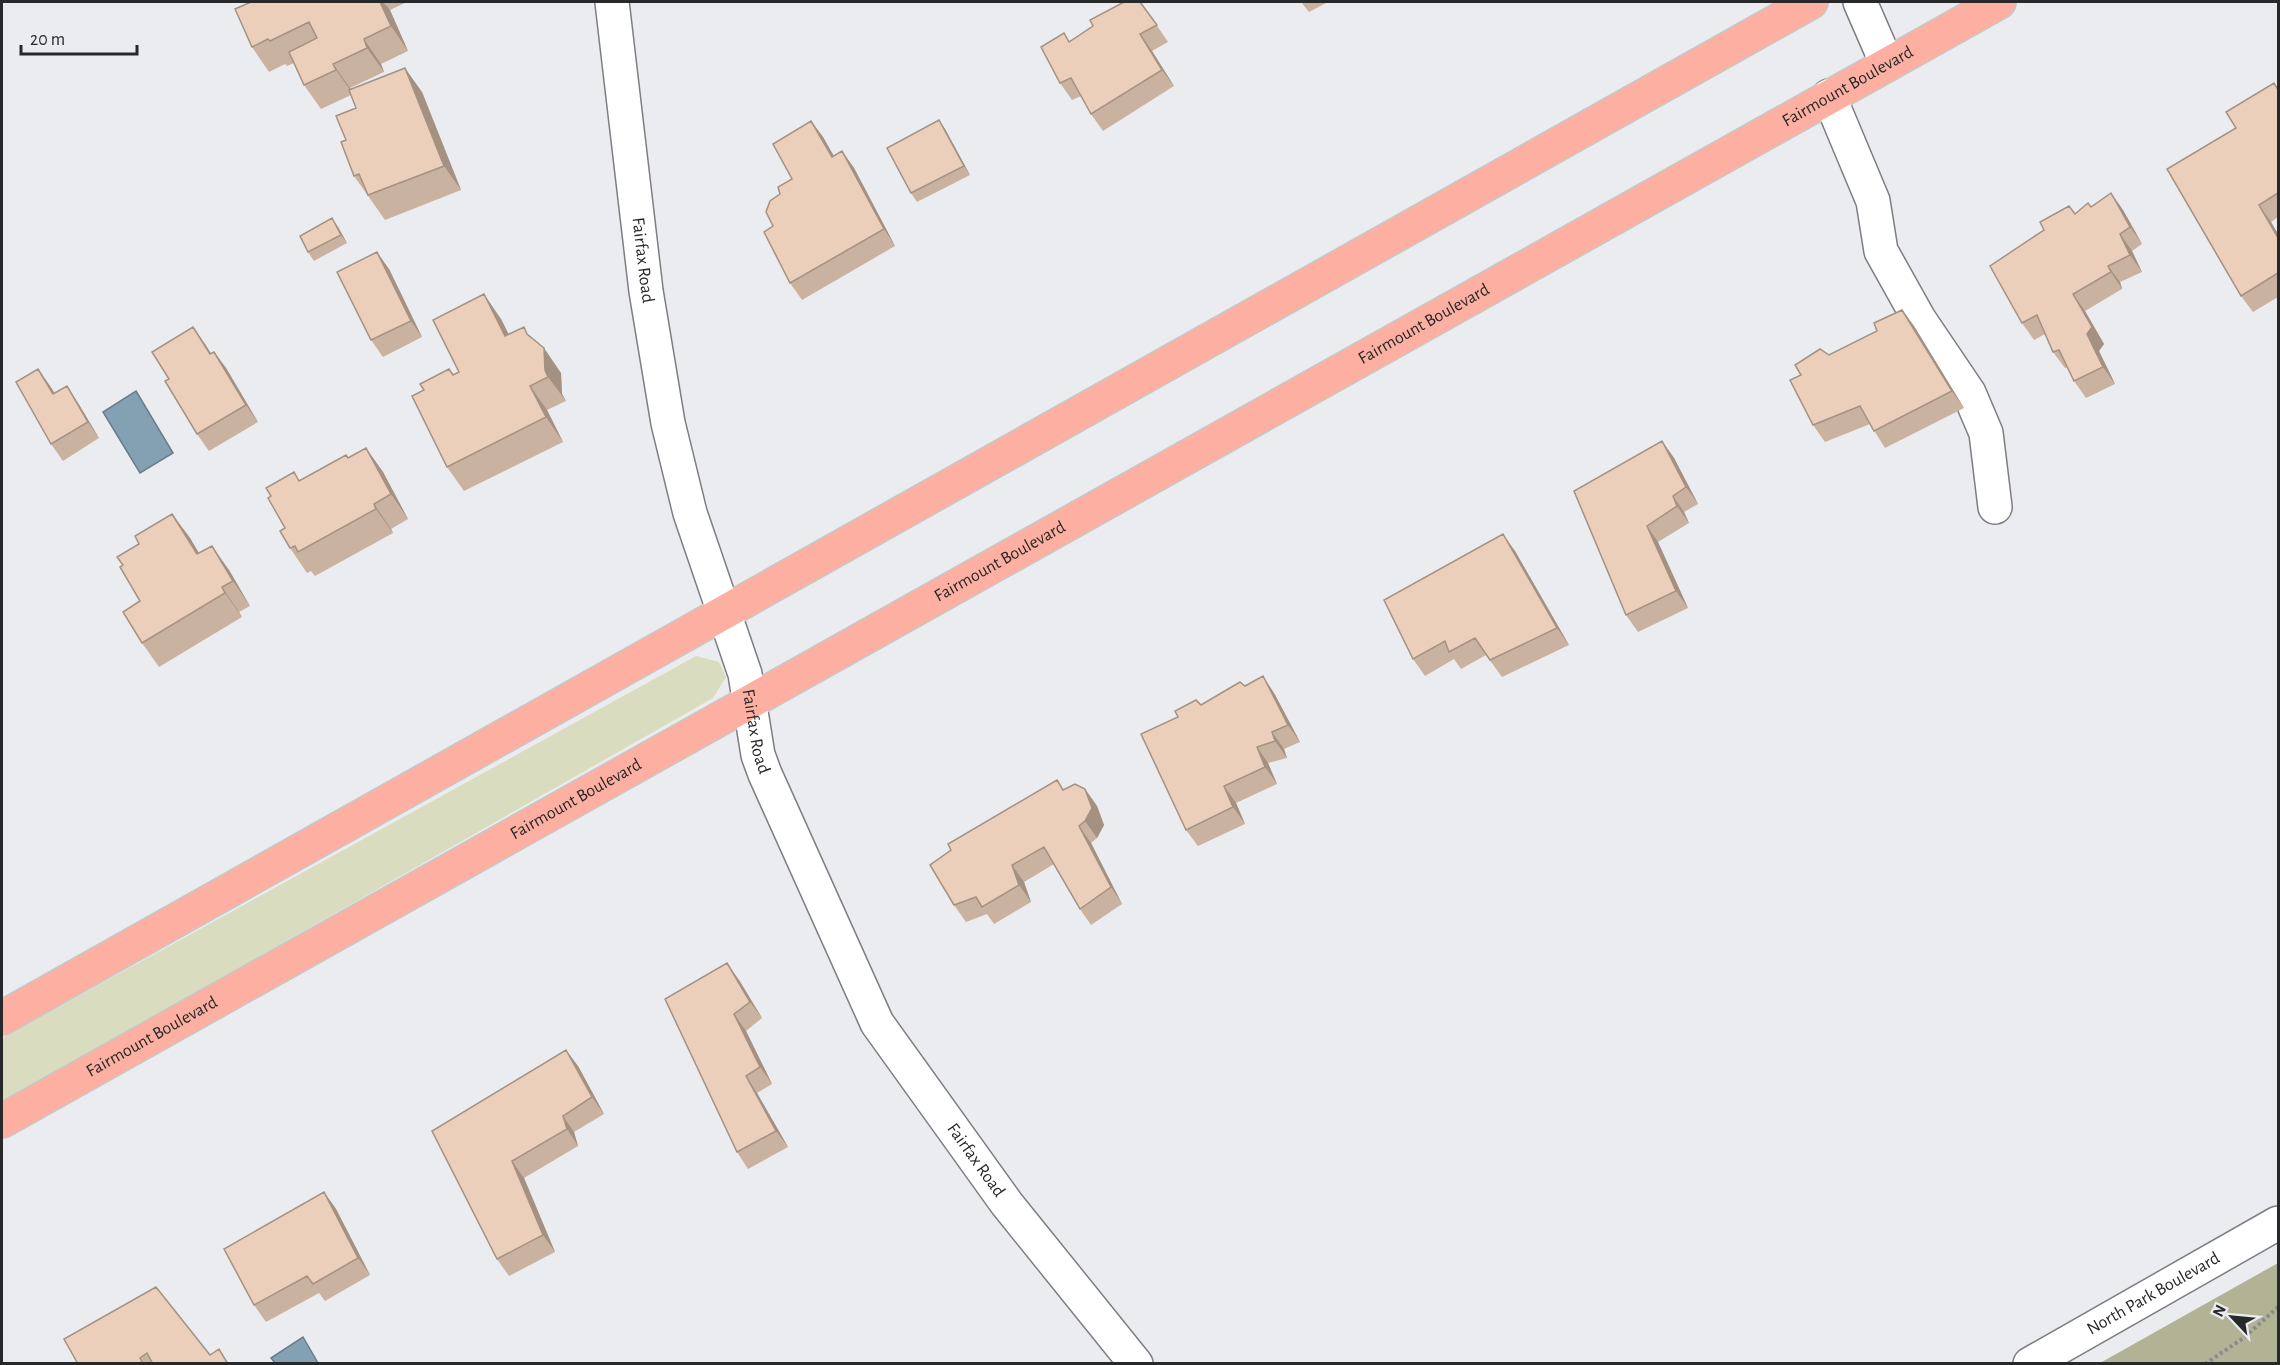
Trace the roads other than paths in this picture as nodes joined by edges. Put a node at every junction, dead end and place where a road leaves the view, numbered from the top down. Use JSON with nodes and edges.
{"nodes":[{"id":1,"x":612,"y":2,"type":"edge"},
{"id":2,"x":1811,"y":2,"type":"edge"},
{"id":3,"x":1860,"y":2,"type":"edge"},
{"id":4,"x":1999,"y":2,"type":"edge"},
{"id":5,"x":1887,"y":64,"type":"junction"},
{"id":6,"x":1829,"y":96,"type":"junction"},
{"id":7,"x":1995,"y":507,"type":"dead end"},
{"id":8,"x":724,"y":612,"type":"junction"},
{"id":9,"x":749,"y":701,"type":"junction"},
{"id":10,"x":2,"y":1018,"type":"edge"},
{"id":11,"x":2,"y":1121,"type":"edge"},
{"id":12,"x":2278,"y":1223,"type":"edge"},
{"id":13,"x":1136,"y":1364,"type":"edge"},
{"id":14,"x":2030,"y":1364,"type":"edge"}],
"edges":[{"from":1,"to":8,"type":"street","name":"Fairfax Road"},
{"from":2,"to":8,"type":"main road"},
{"from":3,"to":5,"type":"street"},
{"from":4,"to":5,"type":"main road","name":"Fairmount Boulevard"},
{"from":5,"to":6,"type":"main road","name":"Fairmount Boulevard"},
{"from":6,"to":7,"type":"street"},
{"from":6,"to":9,"type":"main road","name":"Fairmount Boulevard"},
{"from":8,"to":9,"type":"street","name":"Fairfax Road"},
{"from":8,"to":10,"type":"main road"},
{"from":9,"to":11,"type":"main road","name":"Fairmount Boulevard"},
{"from":9,"to":13,"type":"street","name":"Fairfax Road"},
{"from":12,"to":14,"type":"street","name":"North Park Boulevard"}]}
